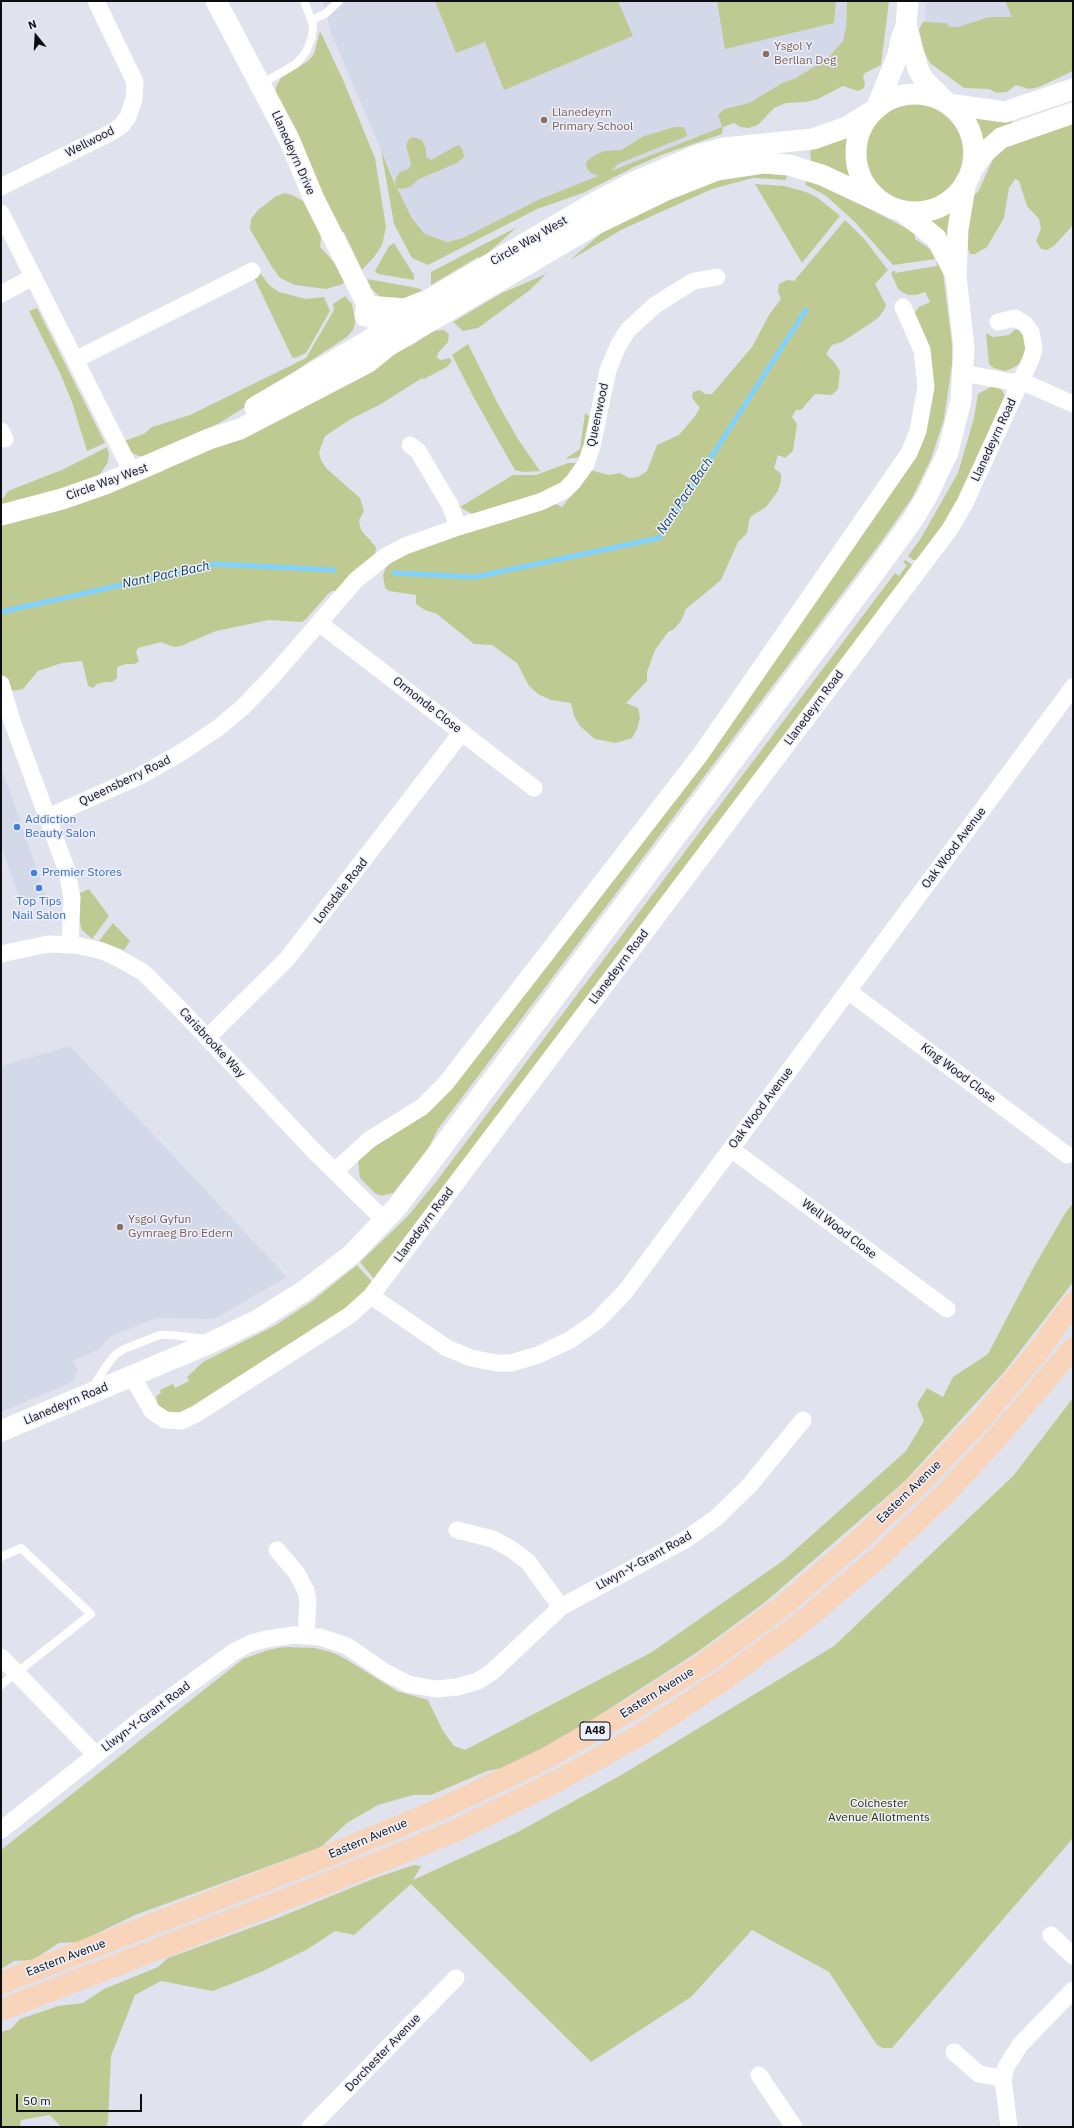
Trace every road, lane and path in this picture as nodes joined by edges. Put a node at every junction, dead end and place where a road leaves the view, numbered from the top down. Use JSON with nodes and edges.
{"nodes":[{"id":1,"x":96,"y":1,"type":"edge"},
{"id":2,"x":216,"y":1,"type":"edge"},
{"id":3,"x":304,"y":1,"type":"edge"},
{"id":4,"x":339,"y":1,"type":"edge"},
{"id":5,"x":908,"y":1,"type":"edge"},
{"id":6,"x":312,"y":22,"type":"junction"},
{"id":7,"x":906,"y":26,"type":"junction"},
{"id":8,"x":261,"y":84,"type":"junction"},
{"id":9,"x":1073,"y":89,"type":"edge"},
{"id":10,"x":948,"y":104,"type":"junction"},
{"id":11,"x":876,"y":109,"type":"junction"},
{"id":12,"x":1073,"y":113,"type":"edge"},
{"id":13,"x":968,"y":176,"type":"junction"},
{"id":14,"x":1,"y":187,"type":"edge"},
{"id":15,"x":893,"y":207,"type":"junction"},
{"id":16,"x":1,"y":213,"type":"edge"},
{"id":17,"x":252,"y":271,"type":"dead end"},
{"id":18,"x":717,"y":276,"type":"dead end"},
{"id":19,"x":956,"y":276,"type":"junction"},
{"id":20,"x":33,"y":277,"type":"junction"},
{"id":21,"x":1,"y":294,"type":"edge"},
{"id":22,"x":430,"y":299,"type":"junction"},
{"id":23,"x":367,"y":306,"type":"junction"},
{"id":24,"x":903,"y":307,"type":"dead end"},
{"id":25,"x":998,"y":322,"type":"dead end"},
{"id":26,"x":385,"y":340,"type":"junction"},
{"id":27,"x":75,"y":360,"type":"junction"},
{"id":28,"x":963,"y":373,"type":"junction"},
{"id":29,"x":1021,"y":381,"type":"junction"},
{"id":30,"x":296,"y":383,"type":"junction"},
{"id":31,"x":1073,"y":404,"type":"edge"},
{"id":32,"x":209,"y":439,"type":"junction"},
{"id":33,"x":410,"y":445,"type":"dead end"},
{"id":34,"x":133,"y":474,"type":"junction"},
{"id":35,"x":1,"y":515,"type":"edge"},
{"id":36,"x":458,"y":526,"type":"junction"},
{"id":37,"x":319,"y":623,"type":"junction"},
{"id":38,"x":1,"y":684,"type":"edge"},
{"id":39,"x":1073,"y":687,"type":"edge"},
{"id":40,"x":6,"y":723,"type":"edge"},
{"id":41,"x":462,"y":732,"type":"junction"},
{"id":42,"x":534,"y":788,"type":"dead end"},
{"id":43,"x":48,"y":817,"type":"junction"},
{"id":44,"x":70,"y":945,"type":"junction"},
{"id":45,"x":1,"y":954,"type":"edge"},
{"id":46,"x":848,"y":990,"type":"junction"},
{"id":47,"x":207,"y":1038,"type":"junction"},
{"id":48,"x":731,"y":1149,"type":"junction"},
{"id":49,"x":1067,"y":1155,"type":"dead end"},
{"id":50,"x":335,"y":1171,"type":"junction"},
{"id":51,"x":385,"y":1221,"type":"junction"},
{"id":52,"x":371,"y":1296,"type":"junction"},
{"id":53,"x":1073,"y":1303,"type":"edge"},
{"id":54,"x":947,"y":1309,"type":"dead end"},
{"id":55,"x":216,"y":1341,"type":"junction"},
{"id":56,"x":1073,"y":1348,"type":"edge"},
{"id":57,"x":132,"y":1376,"type":"junction"},
{"id":58,"x":90,"y":1393,"type":"junction"},
{"id":59,"x":804,"y":1420,"type":"dead end"},
{"id":60,"x":1,"y":1431,"type":"edge"},
{"id":61,"x":457,"y":1530,"type":"dead end"},
{"id":62,"x":277,"y":1550,"type":"dead end"},
{"id":63,"x":1,"y":1557,"type":"edge"},
{"id":64,"x":560,"y":1607,"type":"junction"},
{"id":65,"x":306,"y":1636,"type":"junction"},
{"id":66,"x":1,"y":1657,"type":"edge"},
{"id":67,"x":16,"y":1673,"type":"junction"},
{"id":68,"x":1,"y":1684,"type":"edge"},
{"id":69,"x":96,"y":1755,"type":"junction"},
{"id":70,"x":1,"y":1830,"type":"edge"},
{"id":71,"x":1051,"y":1935,"type":"dead end"},
{"id":72,"x":1073,"y":1956,"type":"edge"},
{"id":73,"x":456,"y":1978,"type":"dead end"},
{"id":74,"x":1,"y":1983,"type":"edge"},
{"id":75,"x":1073,"y":1990,"type":"edge"},
{"id":76,"x":1,"y":2010,"type":"edge"},
{"id":77,"x":954,"y":2052,"type":"dead end"},
{"id":78,"x":759,"y":2075,"type":"dead end"},
{"id":79,"x":1003,"y":2078,"type":"junction"},
{"id":80,"x":320,"y":2123,"type":"edge"},
{"id":81,"x":794,"y":2127,"type":"edge"},
{"id":82,"x":1009,"y":2127,"type":"edge"}],
"edges":[{"from":1,"to":14,"type":"street","name":"Wellwood"},
{"from":2,"to":8,"type":"street","name":"Llanedeyrn Drive"},
{"from":3,"to":6,"type":"lane"},
{"from":4,"to":6,"type":"lane"},
{"from":5,"to":7,"type":"street"},
{"from":6,"to":8,"type":"lane"},
{"from":7,"to":10,"type":"street"},
{"from":7,"to":11,"type":"street"},
{"from":8,"to":23,"type":"street","name":"Llanedeyrn Drive"},
{"from":9,"to":10,"type":"street"},
{"from":10,"to":11,"type":"street"},
{"from":10,"to":13,"type":"street"},
{"from":11,"to":15,"type":"street"},
{"from":11,"to":22,"type":"street","name":"Circle Way West"},
{"from":12,"to":13,"type":"street"},
{"from":13,"to":15,"type":"street"},
{"from":13,"to":19,"type":"street","name":"Llanedeyrn Road"},
{"from":15,"to":19,"type":"street","name":"Llanedeyrn Road"},
{"from":15,"to":26,"type":"street","name":"Circle Way West"},
{"from":16,"to":20,"type":"street"},
{"from":17,"to":27,"type":"street"},
{"from":18,"to":36,"type":"street","name":"Queenwood"},
{"from":19,"to":28,"type":"street","name":"Llanedeyrn Road"},
{"from":20,"to":21,"type":"street"},
{"from":20,"to":27,"type":"street"},
{"from":22,"to":23,"type":"street"},
{"from":22,"to":26,"type":"street","name":"Circle Way West"},
{"from":23,"to":26,"type":"street","name":"Llanedeyrn Drive"},
{"from":23,"to":30,"type":"street"},
{"from":24,"to":50,"type":"street"},
{"from":25,"to":29,"type":"street","name":"Llanedeyrn Road"},
{"from":26,"to":30,"type":"street","name":"Circle Way West"},
{"from":26,"to":32,"type":"street","name":"Circle Way West"},
{"from":27,"to":34,"type":"street"},
{"from":28,"to":29,"type":"street","name":"Llanedeyrn Road"},
{"from":28,"to":51,"type":"street","name":"Llanedeyrn Road"},
{"from":29,"to":31,"type":"street"},
{"from":29,"to":52,"type":"street","name":"Llanedeyrn Road"},
{"from":30,"to":32,"type":"street","name":"Circle Way West"},
{"from":32,"to":34,"type":"street","name":"Circle Way West"},
{"from":33,"to":36,"type":"street"},
{"from":34,"to":35,"type":"street","name":"Circle Way West"},
{"from":36,"to":37,"type":"street","name":"Queenwood"},
{"from":37,"to":41,"type":"street","name":"Ormonde Close"},
{"from":37,"to":43,"type":"street","name":"Queensberry Road"},
{"from":38,"to":40,"type":"street"},
{"from":39,"to":46,"type":"street","name":"Oak Wood Avenue"},
{"from":40,"to":43,"type":"street"},
{"from":41,"to":42,"type":"street","name":"Ormonde Close"},
{"from":41,"to":47,"type":"street","name":"Lonsdale Road"},
{"from":43,"to":44,"type":"street"},
{"from":44,"to":45,"type":"street","name":"Carisbrooke Way"},
{"from":44,"to":47,"type":"street","name":"Carisbrooke Way"},
{"from":46,"to":48,"type":"street","name":"Oak Wood Avenue"},
{"from":46,"to":49,"type":"street","name":"King Wood Close"},
{"from":47,"to":50,"type":"street","name":"Carisbrooke Way"},
{"from":48,"to":52,"type":"street","name":"Oak Wood Avenue"},
{"from":48,"to":54,"type":"street","name":"Well Wood Close"},
{"from":50,"to":51,"type":"street","name":"Carisbrooke Way"},
{"from":51,"to":55,"type":"street","name":"Llanedeyrn Road"},
{"from":52,"to":57,"type":"street","name":"Llanedeyrn Road"},
{"from":53,"to":74,"type":"highway","name":"Eastern Avenue","number":"A48"},
{"from":55,"to":57,"type":"street","name":"Llanedeyrn Road"},
{"from":55,"to":58,"type":"lane"},
{"from":56,"to":76,"type":"highway","name":"Eastern Avenue","number":"A48"},
{"from":57,"to":58,"type":"street","name":"Llanedeyrn Road"},
{"from":58,"to":60,"type":"street","name":"Llanedeyrn Road"},
{"from":59,"to":64,"type":"street","name":"Llwyn-Y-Grant Road"},
{"from":61,"to":64,"type":"street"},
{"from":62,"to":65,"type":"street"},
{"from":63,"to":67,"type":"lane"},
{"from":64,"to":65,"type":"street","name":"Llwyn-Y-Grant Road"},
{"from":65,"to":69,"type":"street","name":"Llwyn-Y-Grant Road"},
{"from":66,"to":67,"type":"street"},
{"from":67,"to":68,"type":"lane"},
{"from":67,"to":69,"type":"street"},
{"from":69,"to":70,"type":"street","name":"Llwyn-Y-Grant Road"},
{"from":71,"to":72,"type":"street"},
{"from":73,"to":80,"type":"street","name":"Dorchester Avenue"},
{"from":75,"to":79,"type":"street"},
{"from":77,"to":79,"type":"street"},
{"from":78,"to":81,"type":"street"},
{"from":79,"to":82,"type":"street"}]}
